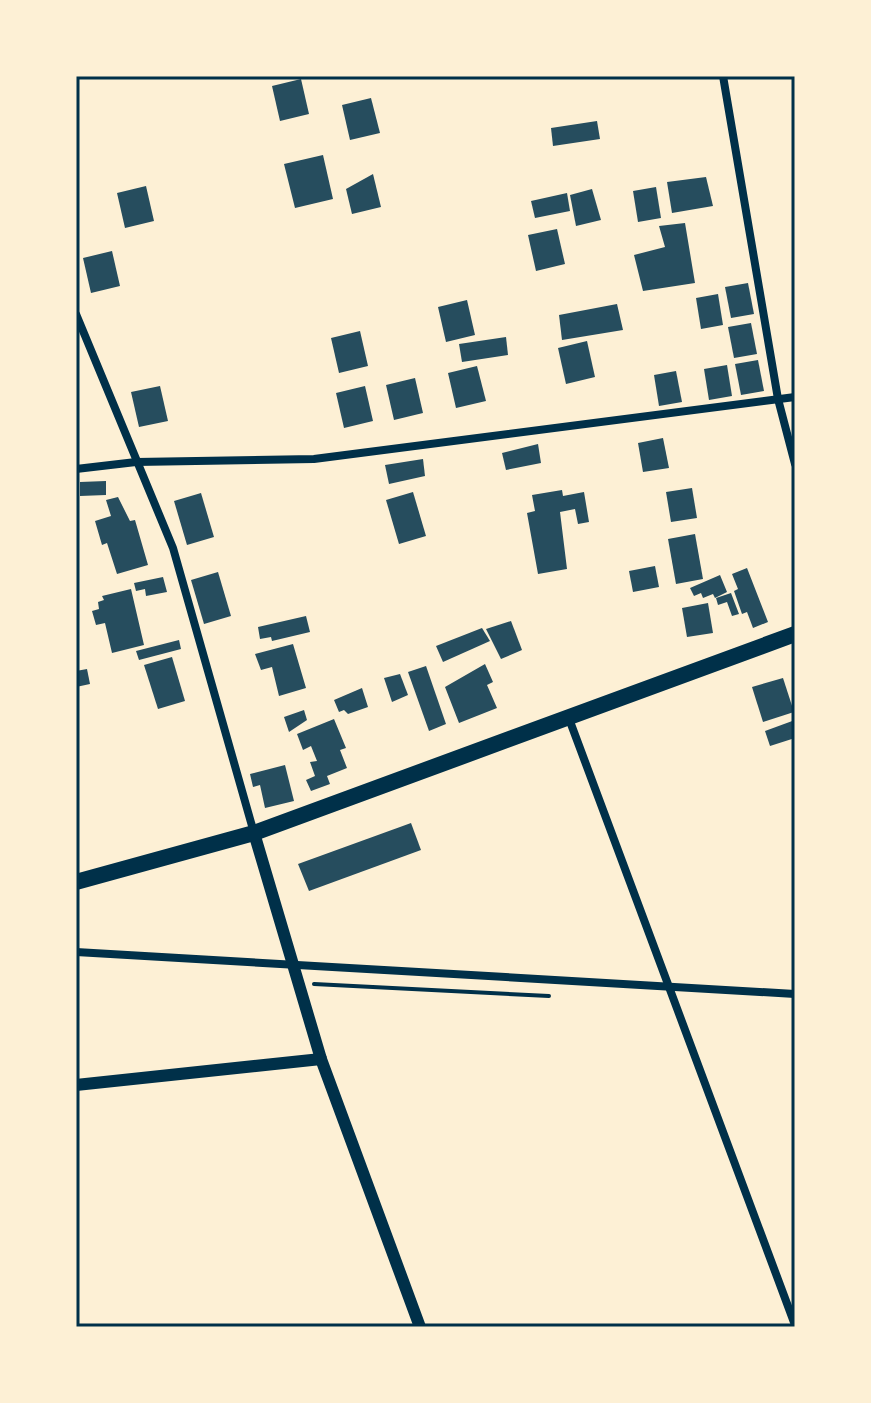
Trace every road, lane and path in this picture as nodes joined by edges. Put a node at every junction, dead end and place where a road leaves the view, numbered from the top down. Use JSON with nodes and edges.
{"nodes":[{"id":1,"x":723,"y":76,"type":"edge"},
{"id":2,"x":76,"y":314,"type":"edge"},
{"id":3,"x":795,"y":397,"type":"edge"},
{"id":4,"x":778,"y":399,"type":"junction"},
{"id":5,"x":136,"y":462,"type":"junction"},
{"id":6,"x":795,"y":464,"type":"edge"},
{"id":7,"x":76,"y":469,"type":"edge"},
{"id":8,"x":795,"y":634,"type":"edge"},
{"id":9,"x":568,"y":716,"type":"junction"},
{"id":10,"x":254,"y":833,"type":"junction"},
{"id":11,"x":76,"y":882,"type":"edge"},
{"id":12,"x":76,"y":952,"type":"edge"},
{"id":13,"x":293,"y":966,"type":"junction"},
{"id":14,"x":669,"y":987,"type":"junction"},
{"id":15,"x":795,"y":994,"type":"edge"},
{"id":16,"x":321,"y":1059,"type":"junction"},
{"id":17,"x":76,"y":1085,"type":"edge"},
{"id":18,"x":795,"y":1325,"type":"edge"},
{"id":19,"x":420,"y":1327,"type":"edge"}],
"edges":[{"from":1,"to":4,"type":"street"},
{"from":2,"to":5,"type":"street"},
{"from":3,"to":4,"type":"street"},
{"from":4,"to":5,"type":"street"},
{"from":4,"to":6,"type":"street"},
{"from":5,"to":7,"type":"street"},
{"from":5,"to":10,"type":"street"},
{"from":8,"to":9,"type":"main road"},
{"from":9,"to":10,"type":"main road"},
{"from":9,"to":14,"type":"street"},
{"from":10,"to":11,"type":"main road"},
{"from":10,"to":13,"type":"street"},
{"from":12,"to":13,"type":"street"},
{"from":13,"to":14,"type":"street"},
{"from":13,"to":16,"type":"street"},
{"from":14,"to":15,"type":"street"},
{"from":14,"to":18,"type":"street"},
{"from":16,"to":17,"type":"street"},
{"from":16,"to":19,"type":"street"}]}
